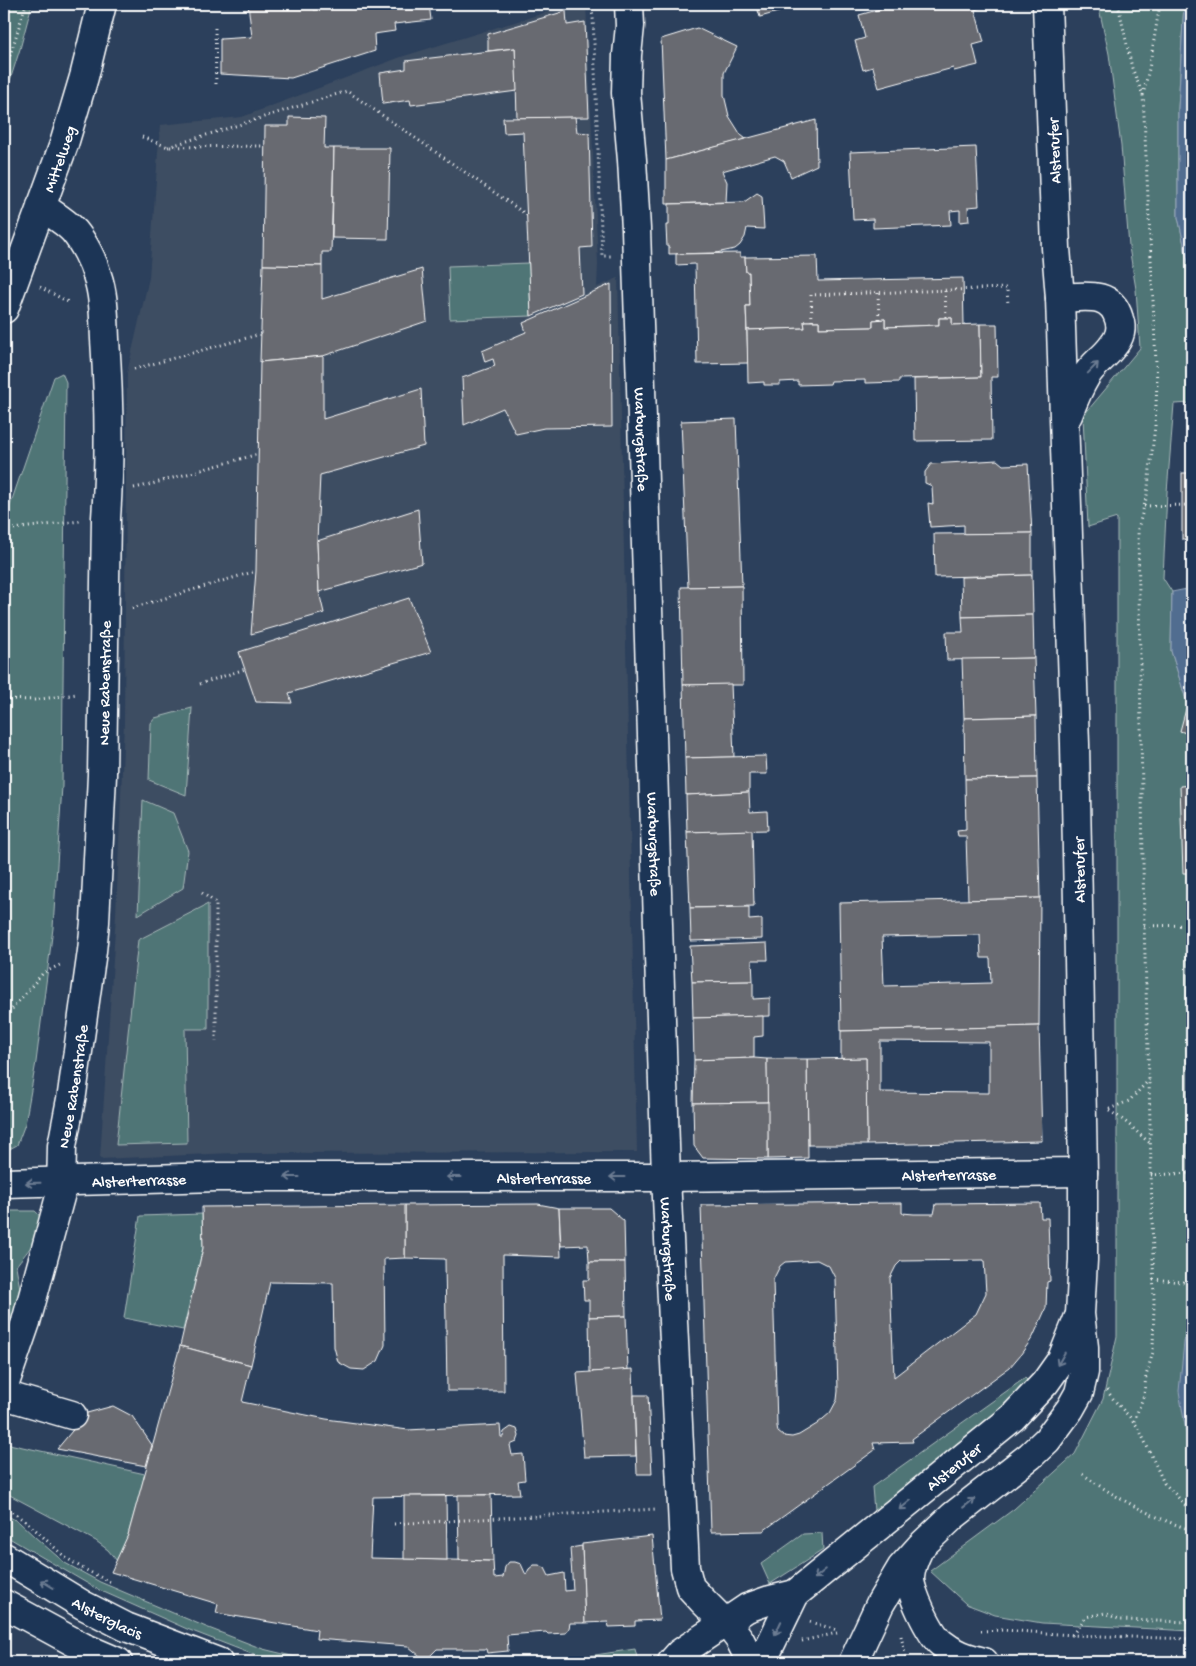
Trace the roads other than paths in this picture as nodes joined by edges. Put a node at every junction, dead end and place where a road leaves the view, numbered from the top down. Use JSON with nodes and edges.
{"nodes":[{"id":1,"x":102,"y":4,"type":"edge"},
{"id":2,"x":629,"y":4,"type":"edge"},
{"id":3,"x":1047,"y":4,"type":"edge"},
{"id":4,"x":41,"y":206,"type":"junction"},
{"id":5,"x":1060,"y":298,"type":"junction"},
{"id":6,"x":4,"y":308,"type":"edge"},
{"id":7,"x":1065,"y":427,"type":"junction"},
{"id":8,"x":1083,"y":1172,"type":"junction"},
{"id":9,"x":666,"y":1177,"type":"junction"},
{"id":10,"x":62,"y":1182,"type":"junction"},
{"id":11,"x":4,"y":1184,"type":"edge"},
{"id":12,"x":1080,"y":1314,"type":"junction"},
{"id":13,"x":4,"y":1386,"type":"edge"},
{"id":14,"x":4,"y":1395,"type":"edge"},
{"id":15,"x":72,"y":1415,"type":"dead end"},
{"id":16,"x":920,"y":1547,"type":"junction"},
{"id":17,"x":4,"y":1557,"type":"edge"},
{"id":18,"x":795,"y":1594,"type":"junction"},
{"id":19,"x":4,"y":1604,"type":"edge"},
{"id":20,"x":725,"y":1623,"type":"junction"},
{"id":21,"x":118,"y":1662,"type":"edge"},
{"id":22,"x":218,"y":1662,"type":"edge"},
{"id":23,"x":672,"y":1662,"type":"edge"},
{"id":24,"x":751,"y":1662,"type":"edge"},
{"id":25,"x":762,"y":1662,"type":"edge"},
{"id":26,"x":853,"y":1662,"type":"edge"},
{"id":27,"x":984,"y":1662,"type":"edge"}],
"edges":[{"from":1,"to":4,"type":"street","name":"Mittelweg"},
{"from":2,"to":9,"type":"street","name":"Warburgstraße"},
{"from":3,"to":5,"type":"street","name":"Alsterufer"},
{"from":4,"to":6,"type":"street","name":"Mittelweg"},
{"from":4,"to":10,"type":"street","name":"Neue Rabenstraße"},
{"from":5,"to":7,"type":"street","name":"Alsterufer"},
{"from":7,"to":5,"type":"street","name":"Alsterufer","one_way":true},
{"from":7,"to":8,"type":"street","name":"Alsterufer"},
{"from":8,"to":9,"type":"street","name":"Alsterterrasse"},
{"from":8,"to":12,"type":"street","name":"Alsterufer"},
{"from":9,"to":10,"type":"street","name":"Alsterterrasse","one_way":true},
{"from":9,"to":20,"type":"street","name":"Warburgstraße"},
{"from":10,"to":11,"type":"street","name":"Alsterterrasse","one_way":true},
{"from":10,"to":13,"type":"street","name":"Neue Rabenstraße"},
{"from":16,"to":12,"type":"street","name":"Alsterufer","one_way":true},
{"from":12,"to":18,"type":"street","name":"Alsterufer","one_way":true},
{"from":14,"to":15,"type":"street"},
{"from":16,"to":26,"type":"street","name":"Alsterufer"},
{"from":16,"to":27,"type":"street","name":"Alsterufer"},
{"from":22,"to":17,"type":"street","name":"Alsterglacis","one_way":true},
{"from":18,"to":20,"type":"street","name":"Alsterufer"},
{"from":18,"to":25,"type":"street","name":"Alsterufer","one_way":true},
{"from":19,"to":21,"type":"street"},
{"from":20,"to":23,"type":"street","name":"Alsterufer"},
{"from":20,"to":24,"type":"street","name":"Warburgstraße"}]}
